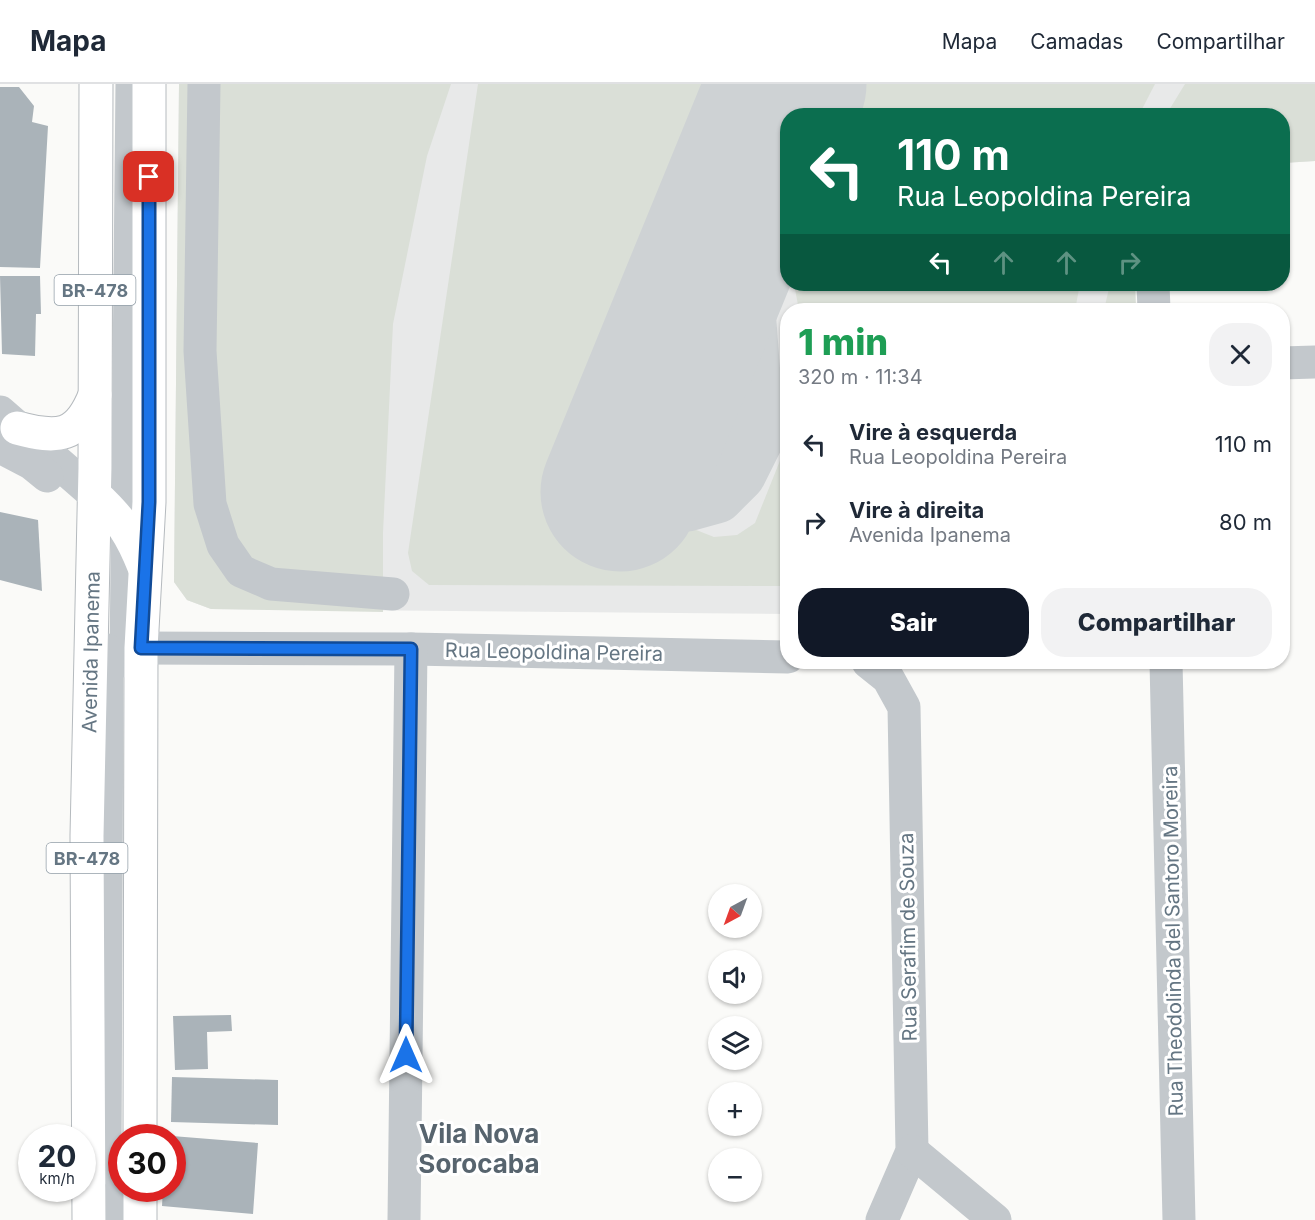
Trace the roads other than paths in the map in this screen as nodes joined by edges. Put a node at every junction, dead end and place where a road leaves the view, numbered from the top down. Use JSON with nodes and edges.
{"nodes":[{"id":1,"x":96,"y":84,"type":"edge"},
{"id":2,"x":112,"y":84,"type":"edge"},
{"id":3,"x":132,"y":84,"type":"edge"},
{"id":4,"x":149,"y":84,"type":"edge"},
{"id":5,"x":204,"y":84,"type":"edge"},
{"id":6,"x":1315,"y":362,"type":"edge"},
{"id":7,"x":1290,"y":363,"type":"edge"},
{"id":8,"x":95,"y":395,"type":"junction"},
{"id":9,"x":6,"y":429,"type":"edge"},
{"id":10,"x":106,"y":512,"type":"junction"},
{"id":11,"x":146,"y":571,"type":"junction"},
{"id":12,"x":393,"y":594,"type":"dead end"},
{"id":13,"x":141,"y":648,"type":"junction"},
{"id":14,"x":411,"y":649,"type":"junction"},
{"id":15,"x":780,"y":657,"type":"edge"},
{"id":16,"x":877,"y":669,"type":"edge"},
{"id":17,"x":1166,"y":669,"type":"edge"},
{"id":18,"x":122,"y":1124,"type":"edge"},
{"id":19,"x":140,"y":1124,"type":"edge"},
{"id":20,"x":912,"y":1151,"type":"junction"},
{"id":21,"x":122,"y":1202,"type":"edge"},
{"id":22,"x":140,"y":1202,"type":"edge"},
{"id":23,"x":89,"y":1220,"type":"edge"},
{"id":24,"x":105,"y":1220,"type":"edge"},
{"id":25,"x":122,"y":1220,"type":"edge"},
{"id":26,"x":140,"y":1220,"type":"edge"},
{"id":27,"x":404,"y":1220,"type":"edge"},
{"id":28,"x":882,"y":1220,"type":"edge"},
{"id":29,"x":995,"y":1220,"type":"edge"},
{"id":30,"x":1179,"y":1220,"type":"edge"}],
"edges":[{"from":1,"to":8,"type":"main road","name":"Avenida Ipanema","number":"BR-478"},
{"from":2,"to":10,"type":"street"},
{"from":3,"to":10,"type":"street"},
{"from":4,"to":11,"type":"main road","number":"BR-478"},
{"from":5,"to":12,"type":"street"},
{"from":6,"to":7,"type":"street"},
{"from":8,"to":9,"type":"main road"},
{"from":8,"to":10,"type":"main road","name":"Avenida Ipanema","number":"BR-478"},
{"from":9,"to":10,"type":"street"},
{"from":10,"to":11,"type":"main road"},
{"from":10,"to":18,"type":"street"},
{"from":10,"to":23,"type":"main road","name":"Avenida Ipanema","number":"BR-478"},
{"from":10,"to":24,"type":"street"},
{"from":11,"to":13,"type":"main road","number":"BR-478"},
{"from":13,"to":14,"type":"street","name":"Rua Leopoldina Pereira"},
{"from":13,"to":19,"type":"main road","number":"BR-478"},
{"from":14,"to":15,"type":"street","name":"Rua Leopoldina Pereira"},
{"from":14,"to":27,"type":"street"},
{"from":16,"to":20,"type":"street","name":"Rua Serafim de Souza"},
{"from":17,"to":30,"type":"street","name":"Rua Theodolinda del Santoro Moreira"},
{"from":20,"to":28,"type":"street","name":"Rua Serafim de Souza"},
{"from":20,"to":29,"type":"street"},
{"from":21,"to":25,"type":"street"},
{"from":22,"to":26,"type":"main road"}]}
